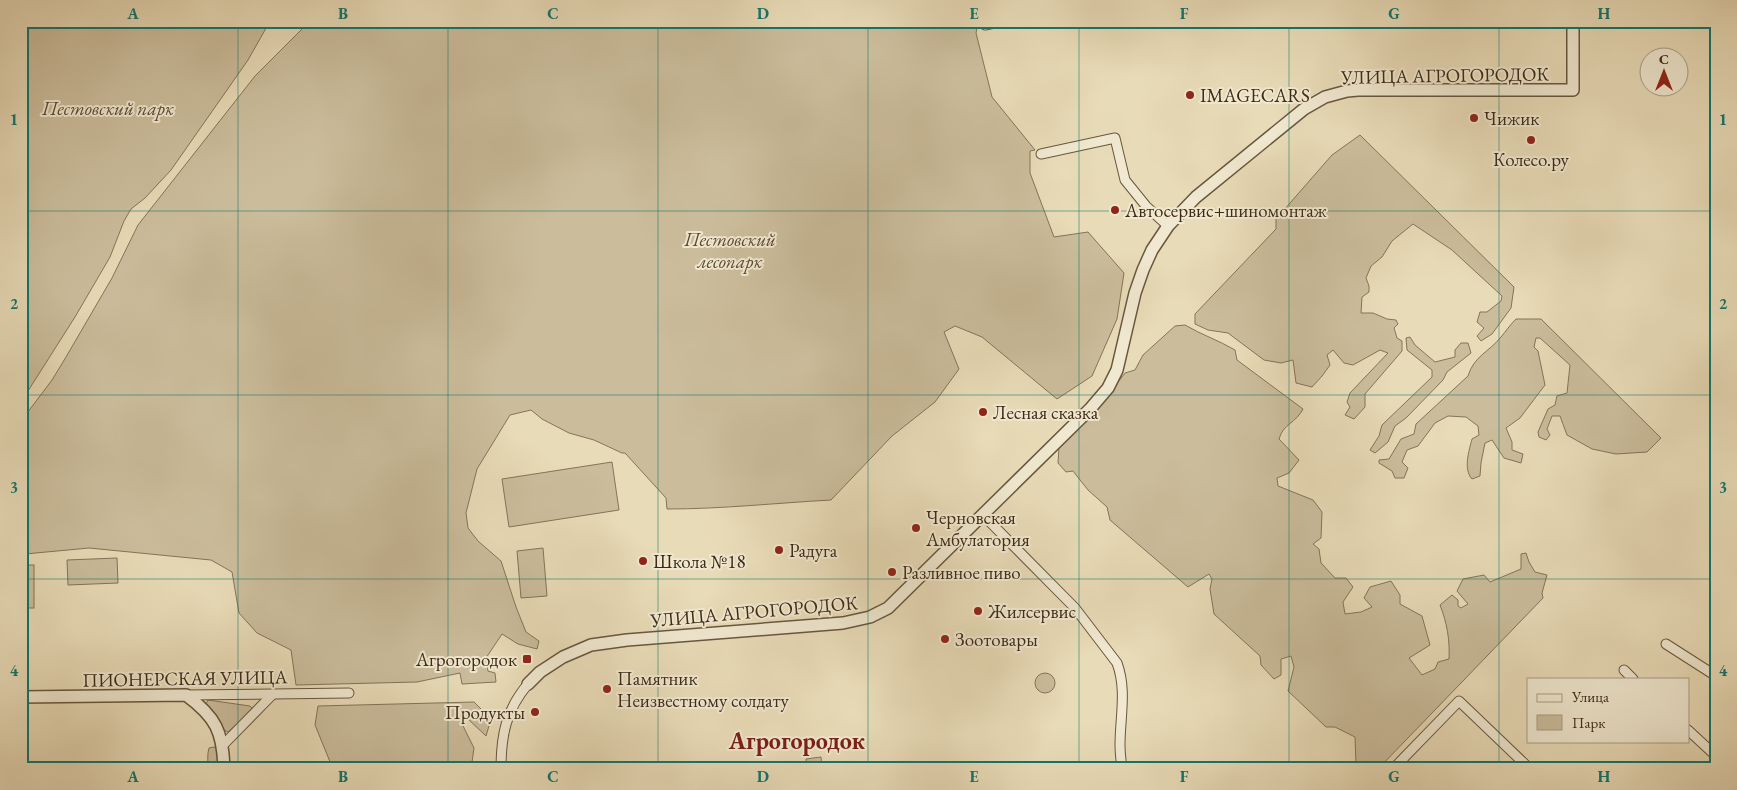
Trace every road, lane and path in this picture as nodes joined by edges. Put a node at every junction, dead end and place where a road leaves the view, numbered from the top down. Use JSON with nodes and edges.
{"nodes":[{"id":1,"x":1004,"y":21,"type":"edge"},
{"id":2,"x":1573,"y":21,"type":"edge"},
{"id":3,"x":985,"y":25,"type":"dead end"},
{"id":4,"x":1041,"y":154,"type":"dead end"},
{"id":5,"x":1168,"y":226,"type":"junction"},
{"id":6,"x":983,"y":515,"type":"junction"},
{"id":7,"x":1666,"y":644,"type":"dead end"},
{"id":8,"x":1624,"y":670,"type":"dead end"},
{"id":9,"x":1716,"y":676,"type":"edge"},
{"id":10,"x":1632,"y":678,"type":"edge"},
{"id":11,"x":528,"y":684,"type":"joint"},
{"id":12,"x":273,"y":694,"type":"junction"},
{"id":13,"x":349,"y":694,"type":"dead end"},
{"id":14,"x":186,"y":695,"type":"junction"},
{"id":15,"x":21,"y":697,"type":"edge"},
{"id":16,"x":1690,"y":732,"type":"edge"},
{"id":17,"x":222,"y":745,"type":"junction"},
{"id":18,"x":1716,"y":756,"type":"edge"},
{"id":19,"x":1394,"y":768,"type":"edge"},
{"id":20,"x":224,"y":769,"type":"edge"},
{"id":21,"x":501,"y":769,"type":"edge"},
{"id":22,"x":1122,"y":769,"type":"edge"},
{"id":23,"x":1530,"y":769,"type":"edge"}],
"edges":[{"from":1,"to":3,"type":"street"},
{"from":2,"to":5,"type":"street","name":"УЛИЦА АГРОГОРОДОК"},
{"from":4,"to":5,"type":"street"},
{"from":5,"to":6,"type":"street","name":"УЛИЦА АГРОГОРОДОК"},
{"from":6,"to":11,"type":"street","name":"УЛИЦА АГРОГОРОДОК"},
{"from":6,"to":22,"type":"street"},
{"from":7,"to":9,"type":"street"},
{"from":8,"to":10,"type":"street"},
{"from":11,"to":21,"type":"street","name":"УЛИЦА АГРОГОРОДОК"},
{"from":12,"to":13,"type":"street","name":"ПИОНЕРСКАЯ УЛИЦА"},
{"from":12,"to":14,"type":"street","name":"ПИОНЕРСКАЯ УЛИЦА"},
{"from":12,"to":17,"type":"street"},
{"from":14,"to":15,"type":"street","name":"ПИОНЕРСКАЯ УЛИЦА"},
{"from":14,"to":17,"type":"street"},
{"from":16,"to":18,"type":"street"},
{"from":17,"to":20,"type":"street"},
{"from":19,"to":23,"type":"street"}]}
